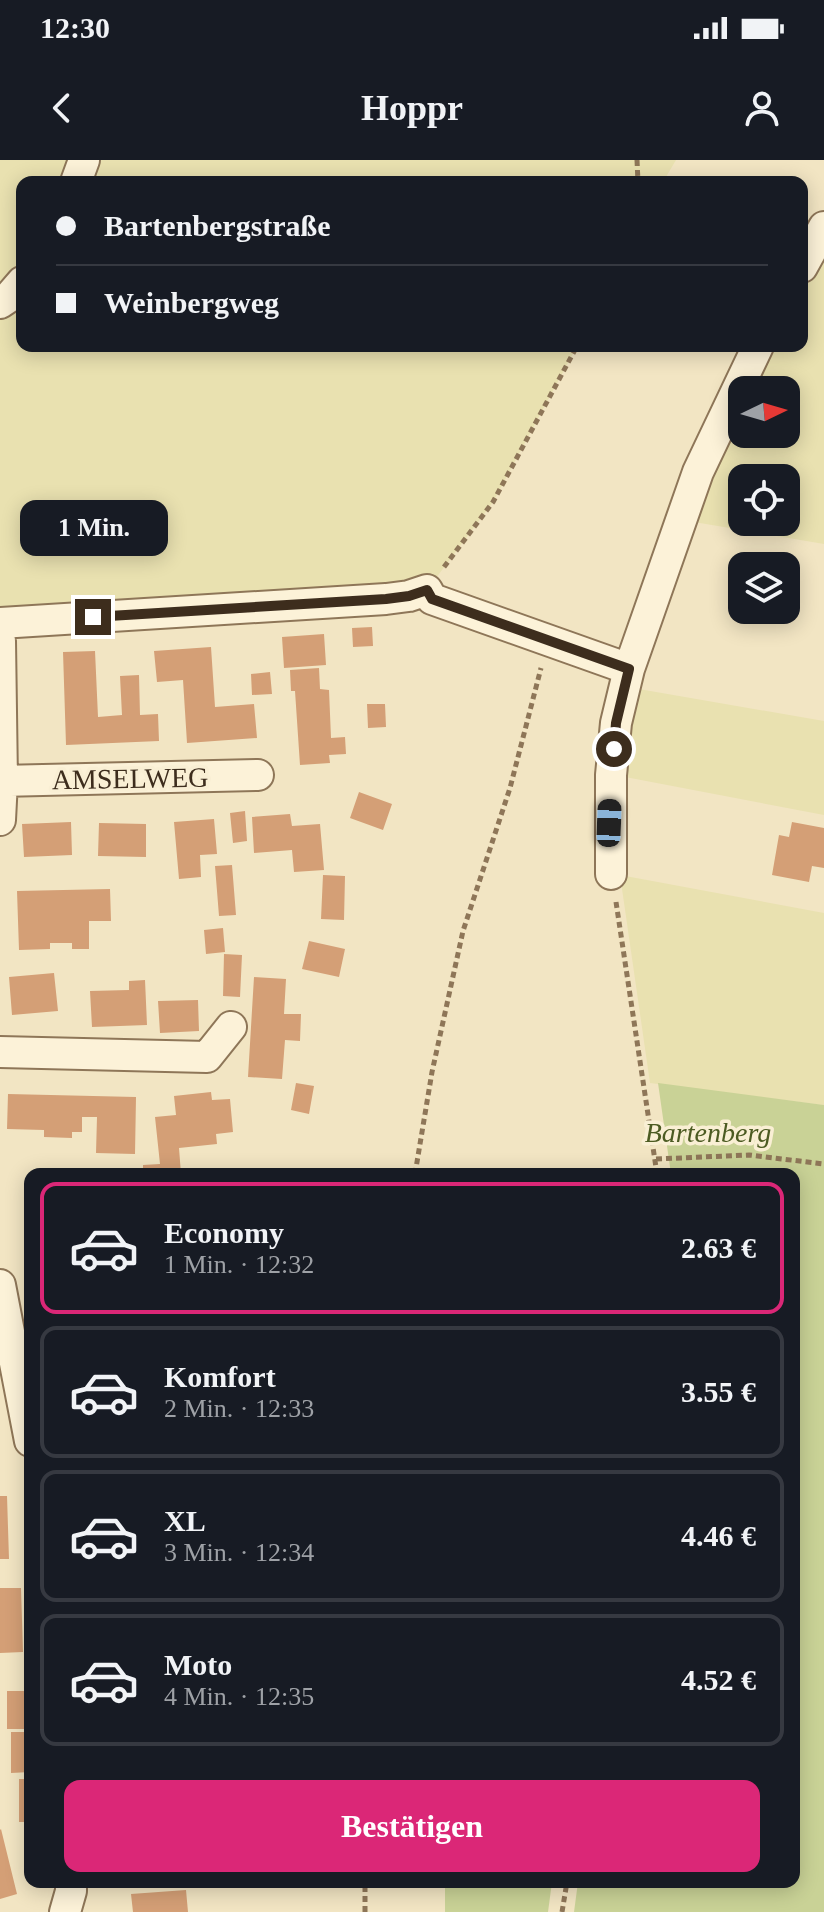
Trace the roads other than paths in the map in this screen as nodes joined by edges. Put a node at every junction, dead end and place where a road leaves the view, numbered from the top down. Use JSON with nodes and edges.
{"nodes":[{"id":1,"x":824,"y":227,"type":"edge"},
{"id":2,"x":808,"y":256,"type":"edge"},
{"id":3,"x":16,"y":289,"type":"edge"},
{"id":4,"x":0,"y":303,"type":"edge"},
{"id":5,"x":755,"y":352,"type":"edge"},
{"id":6,"x":0,"y":623,"type":"edge"},
{"id":7,"x":0,"y":641,"type":"edge"},
{"id":8,"x":629,"y":669,"type":"junction"},
{"id":9,"x":258,"y":775,"type":"dead end"},
{"id":10,"x":1,"y":781,"type":"edge"},
{"id":11,"x":0,"y":820,"type":"edge"},
{"id":12,"x":611,"y":874,"type":"road end"},
{"id":13,"x":231,"y":1027,"type":"dead end"},
{"id":14,"x":0,"y":1052,"type":"edge"},
{"id":15,"x":0,"y":1285,"type":"edge"},
{"id":16,"x":22,"y":1350,"type":"edge"},
{"id":17,"x":24,"y":1373,"type":"edge"},
{"id":18,"x":71,"y":1888,"type":"edge"},
{"id":19,"x":65,"y":1912,"type":"edge"}],
"edges":[{"from":1,"to":2,"type":"street"},
{"from":3,"to":4,"type":"street"},
{"from":5,"to":8,"type":"street"},
{"from":6,"to":8,"type":"street"},
{"from":7,"to":10,"type":"street"},
{"from":8,"to":12,"type":"street"},
{"from":9,"to":10,"type":"street","name":"AMSELWEG"},
{"from":10,"to":11,"type":"street"},
{"from":13,"to":14,"type":"street"},
{"from":15,"to":16,"type":"street"},
{"from":16,"to":17,"type":"street"},
{"from":18,"to":19,"type":"street"}]}
